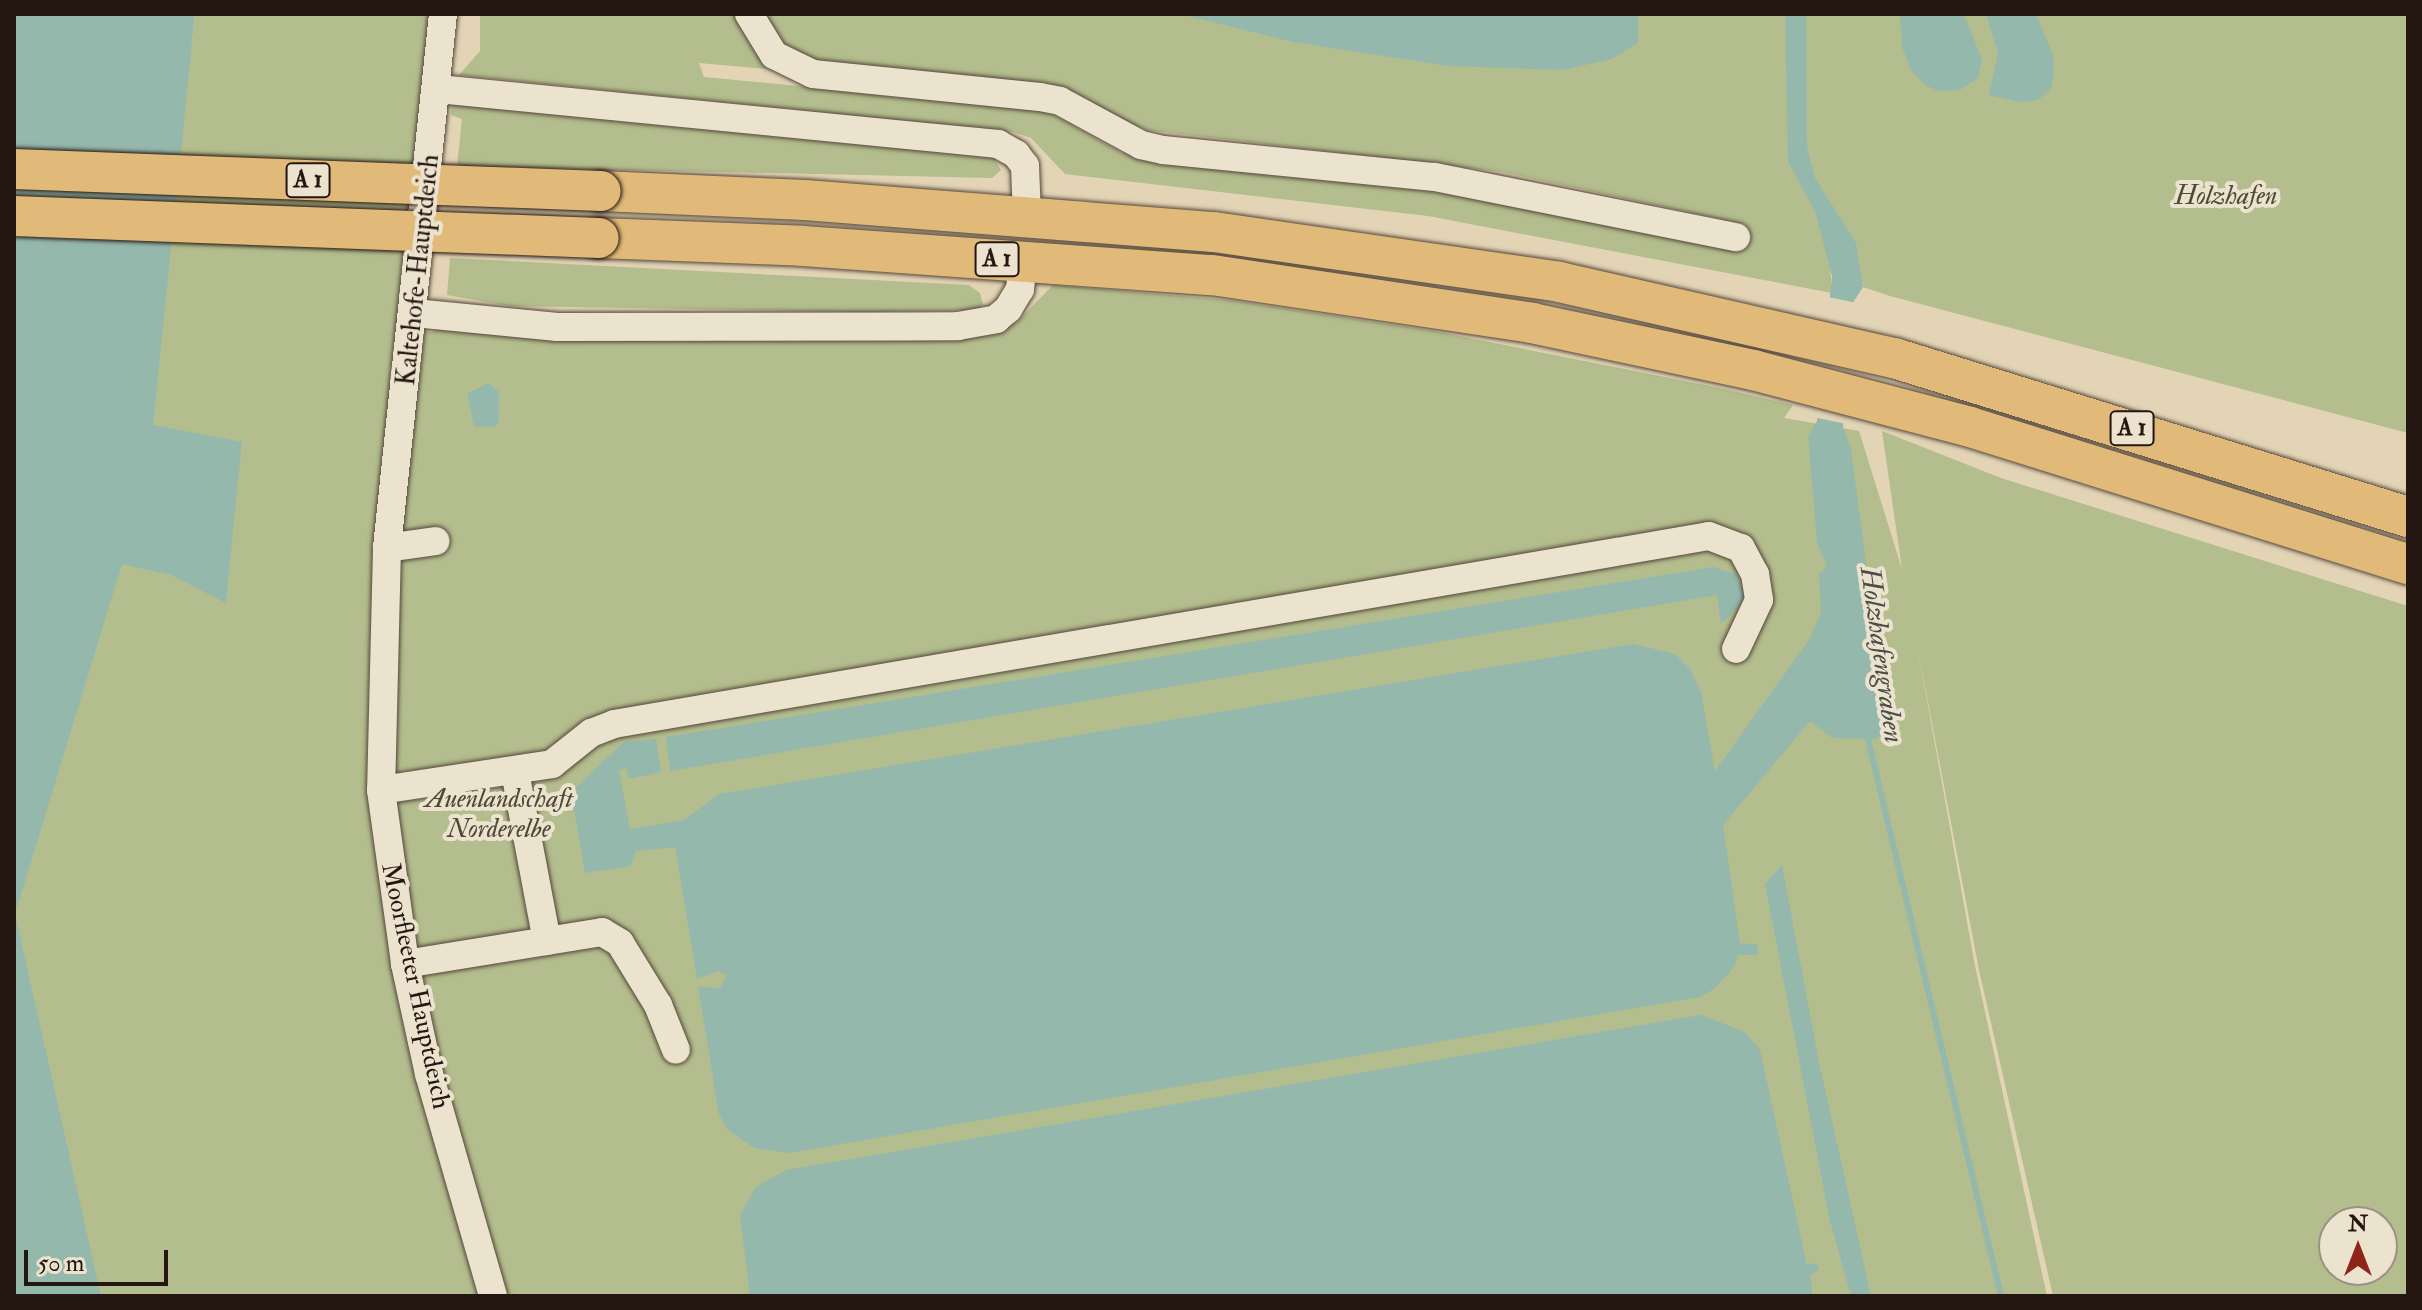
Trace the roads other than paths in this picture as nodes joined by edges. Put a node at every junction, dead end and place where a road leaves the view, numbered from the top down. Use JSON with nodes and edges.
{"nodes":[{"id":1,"x":443,"y":14,"type":"edge"},
{"id":2,"x":749,"y":14,"type":"edge"},
{"id":3,"x":438,"y":89,"type":"junction"},
{"id":4,"x":14,"y":169,"type":"edge"},
{"id":5,"x":1027,"y":215,"type":"junction"},
{"id":6,"x":14,"y":216,"type":"edge"},
{"id":7,"x":1736,"y":237,"type":"dead end"},
{"id":8,"x":1023,"y":261,"type":"junction"},
{"id":9,"x":414,"y":313,"type":"junction"},
{"id":10,"x":2408,"y":517,"type":"edge"},
{"id":11,"x":388,"y":537,"type":"junction"},
{"id":12,"x":436,"y":541,"type":"dead end"},
{"id":13,"x":2408,"y":564,"type":"edge"},
{"id":14,"x":1736,"y":649,"type":"dead end"},
{"id":15,"x":515,"y":772,"type":"junction"},
{"id":16,"x":381,"y":790,"type":"junction"},
{"id":17,"x":547,"y":941,"type":"junction"},
{"id":18,"x":405,"y":964,"type":"junction"},
{"id":19,"x":676,"y":1050,"type":"dead end"},
{"id":20,"x":493,"y":1296,"type":"edge"}],
"edges":[{"from":1,"to":3,"type":"lane","name":"Kaltehofe-Hauptdeich"},
{"from":2,"to":7,"type":"lane"},
{"from":3,"to":5,"type":"lane"},
{"from":3,"to":9,"type":"lane","name":"Kaltehofe-Hauptdeich"},
{"from":4,"to":5,"type":"highway","number":"A 1","bridge":true},
{"from":5,"to":10,"type":"highway","number":"A 1"},
{"from":6,"to":8,"type":"highway","number":"A 1","bridge":true},
{"from":8,"to":9,"type":"lane"},
{"from":8,"to":13,"type":"highway","number":"A 1"},
{"from":9,"to":11,"type":"lane","name":"Kaltehofe-Hauptdeich"},
{"from":11,"to":12,"type":"lane"},
{"from":11,"to":16,"type":"lane","name":"Moorfleeter Hauptdeich"},
{"from":14,"to":15,"type":"lane"},
{"from":15,"to":16,"type":"lane"},
{"from":15,"to":17,"type":"lane"},
{"from":16,"to":18,"type":"lane","name":"Moorfleeter Hauptdeich"},
{"from":17,"to":18,"type":"lane"},
{"from":17,"to":19,"type":"lane"},
{"from":18,"to":20,"type":"lane","name":"Moorfleeter Hauptdeich"}]}
